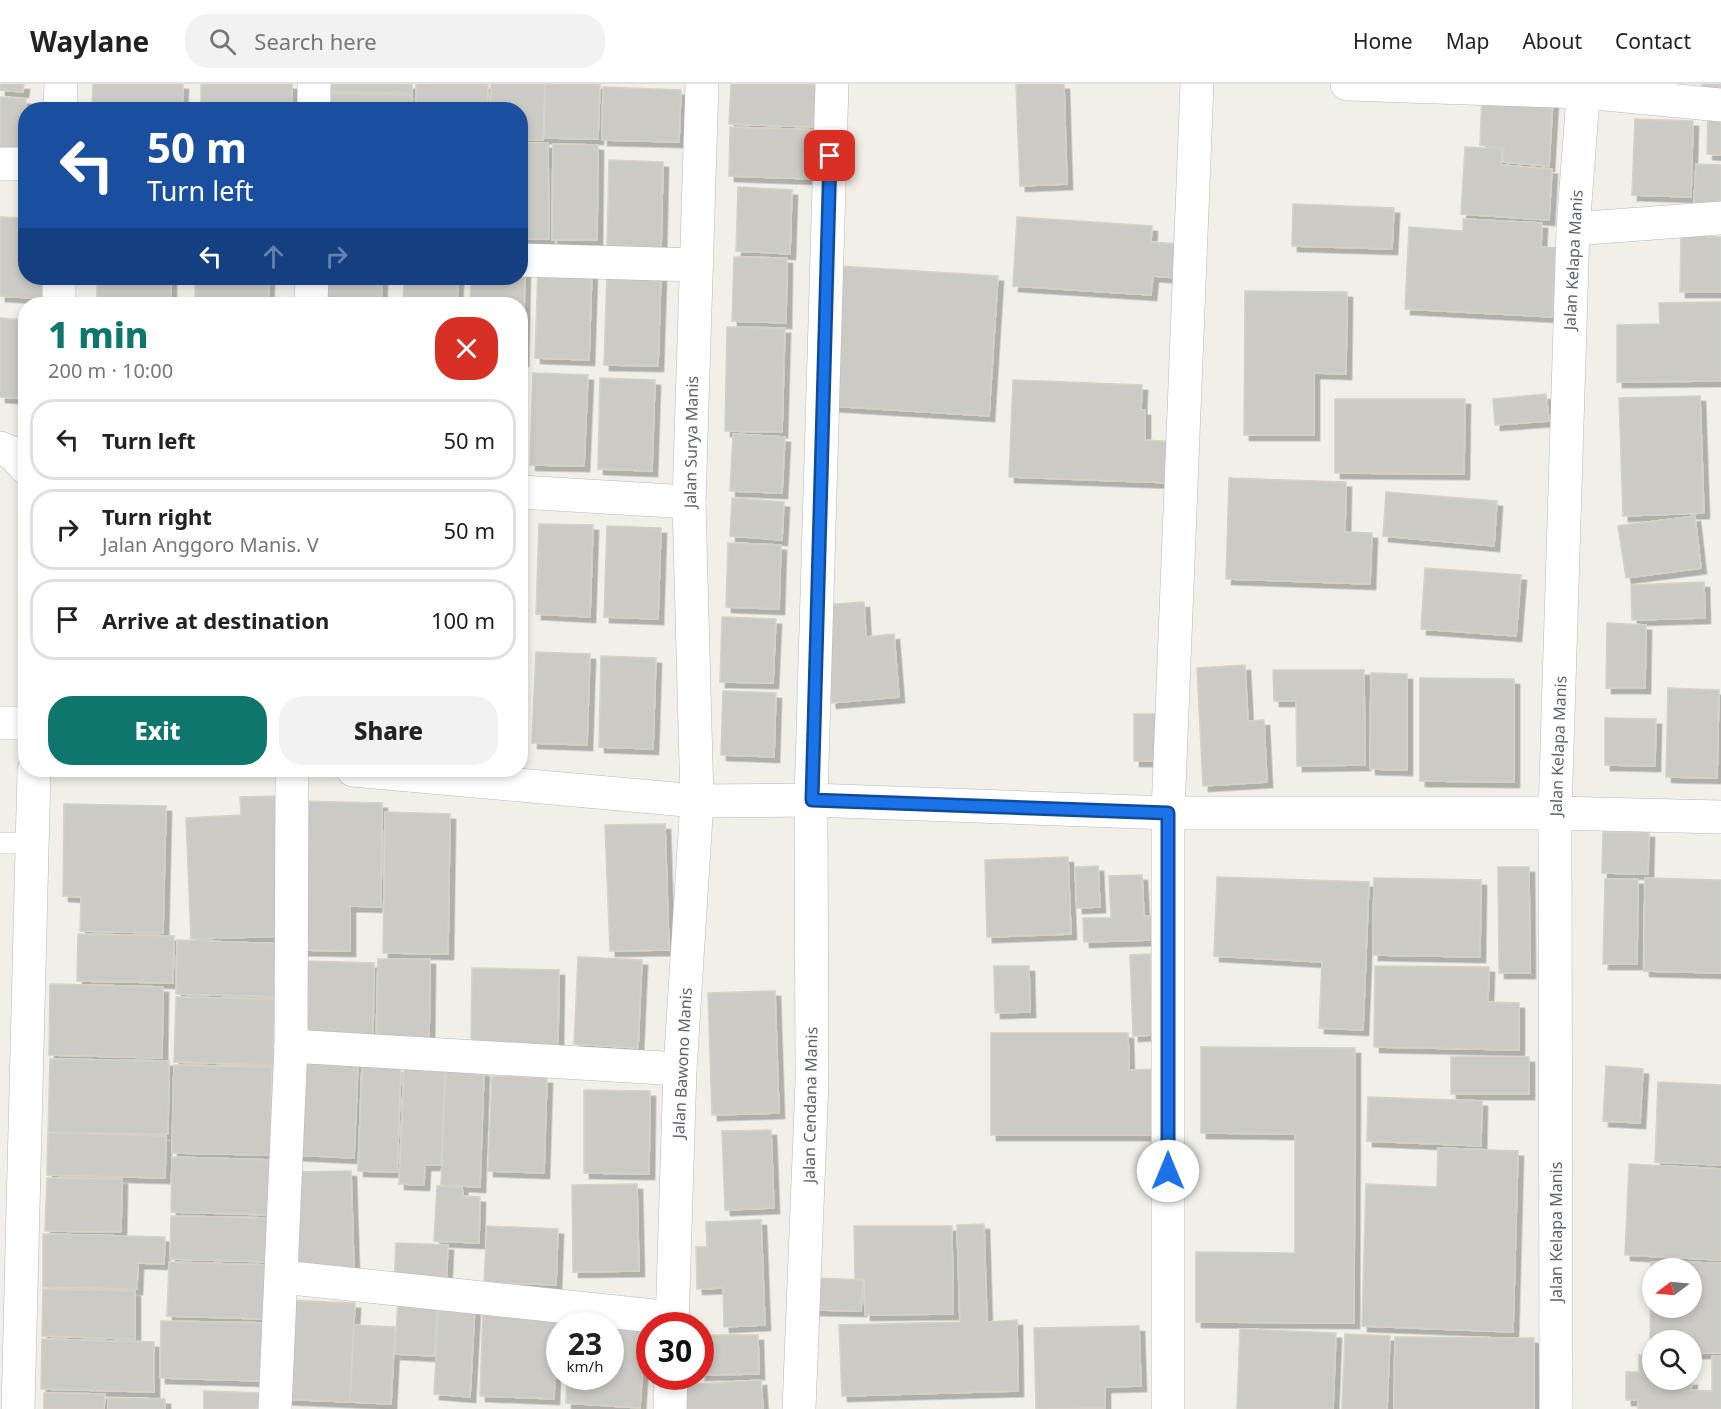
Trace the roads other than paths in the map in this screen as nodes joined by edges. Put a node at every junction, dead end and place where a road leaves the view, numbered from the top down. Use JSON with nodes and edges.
{"nodes":[{"id":1,"x":61,"y":84,"type":"edge"},
{"id":2,"x":314,"y":84,"type":"edge"},
{"id":3,"x":702,"y":84,"type":"edge"},
{"id":4,"x":832,"y":84,"type":"edge"},
{"id":5,"x":1197,"y":84,"type":"edge"},
{"id":6,"x":1347,"y":84,"type":"edge"},
{"id":7,"x":1584,"y":88,"type":"edge"},
{"id":8,"x":60,"y":102,"type":"edge"},
{"id":9,"x":314,"y":102,"type":"edge"},
{"id":10,"x":1721,"y":105,"type":"edge"},
{"id":11,"x":0,"y":164,"type":"edge"},
{"id":12,"x":18,"y":164,"type":"edge"},
{"id":13,"x":1721,"y":218,"type":"edge"},
{"id":14,"x":1573,"y":229,"type":"junction"},
{"id":15,"x":528,"y":260,"type":"edge"},
{"id":16,"x":696,"y":265,"type":"junction"},
{"id":17,"x":528,"y":492,"type":"edge"},
{"id":18,"x":689,"y":502,"type":"junction"},
{"id":19,"x":0,"y":723,"type":"edge"},
{"id":20,"x":18,"y":723,"type":"edge"},
{"id":21,"x":32,"y":777,"type":"edge"},
{"id":22,"x":292,"y":777,"type":"edge"},
{"id":23,"x":431,"y":777,"type":"edge"},
{"id":24,"x":812,"y":800,"type":"junction"},
{"id":25,"x":697,"y":801,"type":"junction"},
{"id":26,"x":1168,"y":813,"type":"junction"},
{"id":27,"x":1556,"y":813,"type":"junction"},
{"id":28,"x":1721,"y":817,"type":"edge"},
{"id":29,"x":16,"y":843,"type":"edge"},
{"id":30,"x":291,"y":1046,"type":"junction"},
{"id":31,"x":680,"y":1069,"type":"junction"},
{"id":32,"x":12,"y":1114,"type":"edge"},
{"id":33,"x":282,"y":1277,"type":"junction"},
{"id":34,"x":672,"y":1312,"type":"edge"},
{"id":35,"x":636,"y":1318,"type":"edge"},
{"id":36,"x":671,"y":1390,"type":"edge"},
{"id":37,"x":18,"y":1409,"type":"edge"},
{"id":38,"x":275,"y":1409,"type":"edge"},
{"id":39,"x":670,"y":1409,"type":"edge"},
{"id":40,"x":798,"y":1409,"type":"edge"},
{"id":41,"x":1168,"y":1409,"type":"edge"},
{"id":42,"x":1556,"y":1409,"type":"edge"}],
"edges":[{"from":1,"to":8,"type":"street"},
{"from":2,"to":9,"type":"street"},
{"from":3,"to":16,"type":"street","name":"Jalan Surya Manis"},
{"from":4,"to":24,"type":"street","name":"Jalan Cendana Manis"},
{"from":5,"to":26,"type":"street"},
{"from":6,"to":7,"type":"street"},
{"from":7,"to":10,"type":"street"},
{"from":7,"to":14,"type":"street","name":"Jalan Kelapa Manis"},
{"from":11,"to":12,"type":"street"},
{"from":13,"to":14,"type":"street"},
{"from":14,"to":27,"type":"street","name":"Jalan Kelapa Manis"},
{"from":15,"to":16,"type":"street"},
{"from":16,"to":18,"type":"street","name":"Jalan Surya Manis"},
{"from":17,"to":18,"type":"street"},
{"from":18,"to":25,"type":"street","name":"Jalan Surya Manis"},
{"from":19,"to":20,"type":"street"},
{"from":21,"to":29,"type":"street"},
{"from":22,"to":30,"type":"street"},
{"from":23,"to":25,"type":"street"},
{"from":24,"to":25,"type":"street"},
{"from":24,"to":26,"type":"street"},
{"from":24,"to":40,"type":"street","name":"Jalan Cendana Manis"},
{"from":25,"to":31,"type":"street","name":"Jalan Bawono Manis"},
{"from":26,"to":27,"type":"street"},
{"from":26,"to":41,"type":"street"},
{"from":27,"to":28,"type":"street"},
{"from":27,"to":42,"type":"street","name":"Jalan Kelapa Manis"},
{"from":29,"to":32,"type":"street"},
{"from":30,"to":31,"type":"street"},
{"from":30,"to":33,"type":"street"},
{"from":31,"to":34,"type":"street","name":"Jalan Bawono Manis"},
{"from":32,"to":37,"type":"street"},
{"from":33,"to":35,"type":"street"},
{"from":33,"to":38,"type":"street"},
{"from":36,"to":39,"type":"street"}]}
